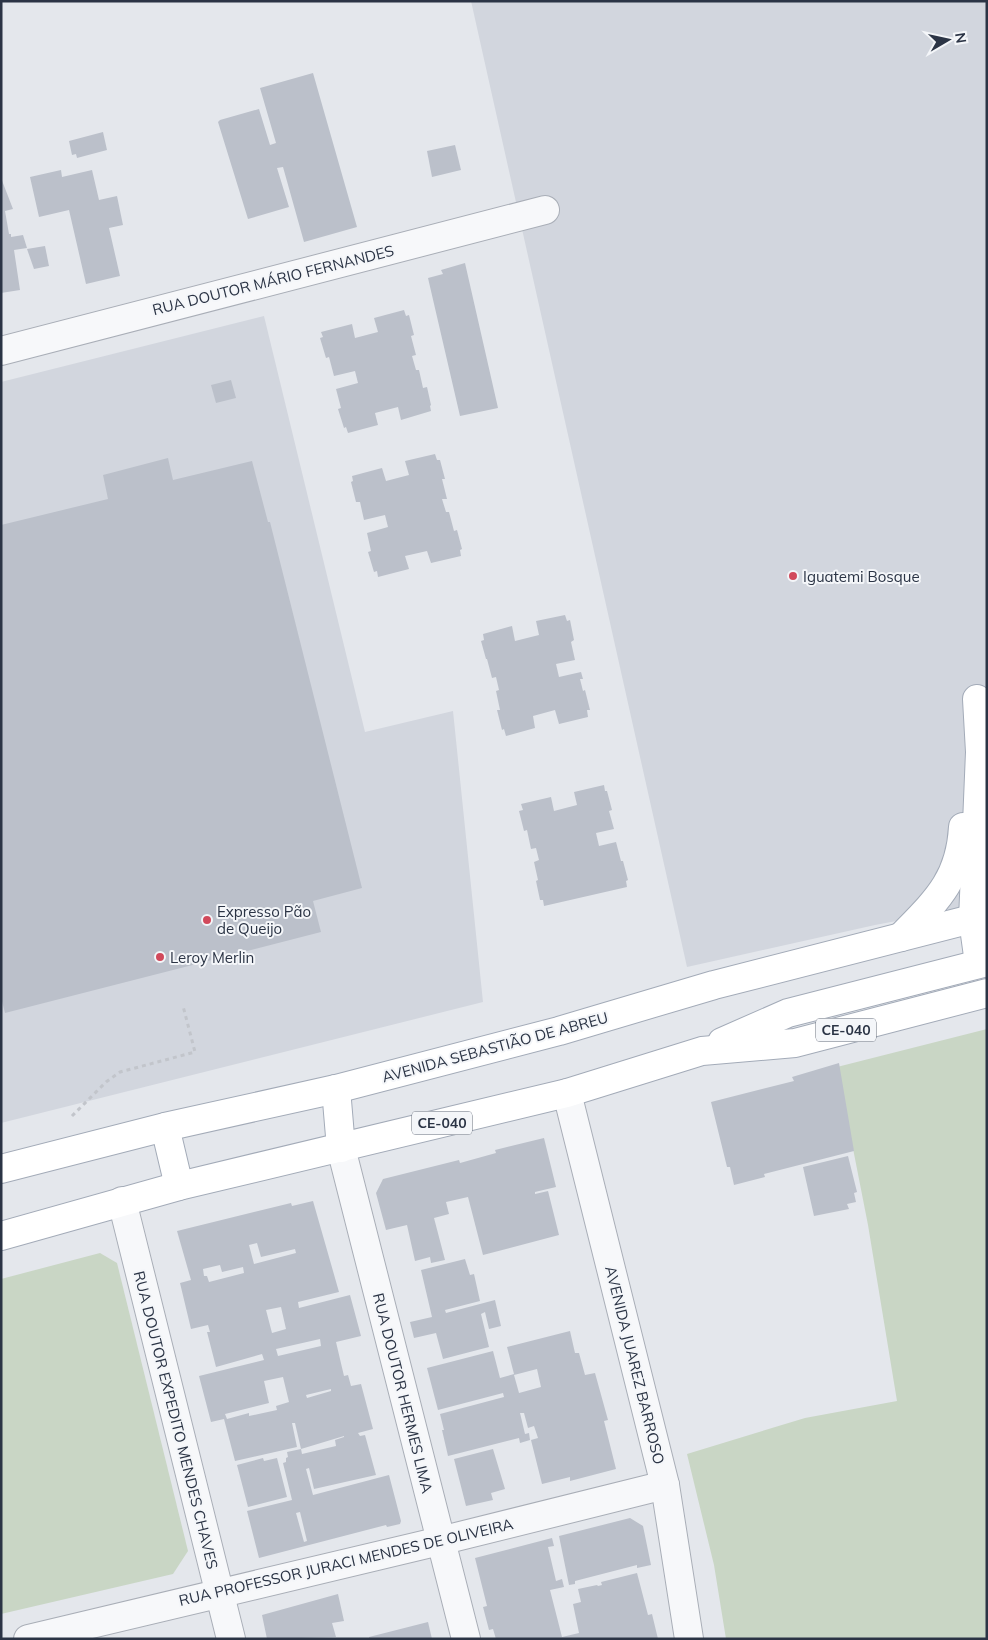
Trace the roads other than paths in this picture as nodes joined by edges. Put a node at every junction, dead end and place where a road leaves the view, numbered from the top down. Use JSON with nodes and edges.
{"nodes":[{"id":1,"x":545,"y":210,"type":"dead end"},
{"id":2,"x":1,"y":351,"type":"edge"},
{"id":3,"x":980,"y":917,"type":"edge"},
{"id":4,"x":901,"y":937,"type":"junction"},
{"id":5,"x":983,"y":963,"type":"edge"},
{"id":6,"x":987,"y":993,"type":"edge"},
{"id":7,"x":702,"y":1051,"type":"junction"},
{"id":8,"x":336,"y":1089,"type":"junction"},
{"id":9,"x":567,"y":1093,"type":"junction"},
{"id":10,"x":165,"y":1127,"type":"junction"},
{"id":11,"x":341,"y":1148,"type":"junction"},
{"id":12,"x":1,"y":1169,"type":"edge"},
{"id":13,"x":179,"y":1186,"type":"junction"},
{"id":14,"x":122,"y":1202,"type":"junction"},
{"id":15,"x":1,"y":1236,"type":"edge"},
{"id":16,"x":664,"y":1485,"type":"junction"},
{"id":17,"x":440,"y":1540,"type":"junction"},
{"id":18,"x":219,"y":1593,"type":"junction"},
{"id":19,"x":28,"y":1639,"type":"edge"},
{"id":20,"x":231,"y":1639,"type":"edge"},
{"id":21,"x":466,"y":1639,"type":"edge"},
{"id":22,"x":689,"y":1639,"type":"edge"}],
"edges":[{"from":1,"to":2,"type":"street","name":"RUA DOUTOR MÁRIO FERNANDES"},
{"from":3,"to":4,"type":"main road","name":"AVENIDA SEBASTIÃO DE ABREU"},
{"from":3,"to":4,"type":"main road"},
{"from":3,"to":5,"type":"main road"},
{"from":4,"to":8,"type":"main road","name":"AVENIDA SEBASTIÃO DE ABREU"},
{"from":5,"to":7,"type":"main road"},
{"from":6,"to":7,"type":"main road","number":"CE-040"},
{"from":7,"to":9,"type":"main road","number":"CE-040"},
{"from":8,"to":10,"type":"main road","name":"AVENIDA SEBASTIÃO DE ABREU"},
{"from":8,"to":11,"type":"main road"},
{"from":9,"to":11,"type":"main road","number":"CE-040"},
{"from":9,"to":16,"type":"street","name":"AVENIDA JUAREZ BARROSO"},
{"from":10,"to":12,"type":"main road","name":"AVENIDA SEBASTIÃO DE ABREU"},
{"from":10,"to":13,"type":"main road"},
{"from":11,"to":13,"type":"main road","number":"CE-040"},
{"from":11,"to":17,"type":"street","name":"RUA DOUTOR HERMES LIMA"},
{"from":13,"to":14,"type":"main road","number":"CE-040"},
{"from":14,"to":15,"type":"main road","number":"CE-040"},
{"from":14,"to":18,"type":"street","name":"RUA DOUTOR EXPEDITO MENDES CHAVES"},
{"from":16,"to":17,"type":"street","name":"RUA PROFESSOR JURACI MENDES DE OLIVEIRA"},
{"from":16,"to":22,"type":"street","name":"AVENIDA JUAREZ BARROSO"},
{"from":17,"to":18,"type":"street","name":"RUA PROFESSOR JURACI MENDES DE OLIVEIRA"},
{"from":17,"to":21,"type":"street","name":"RUA DOUTOR HERMES LIMA"},
{"from":18,"to":19,"type":"street","name":"RUA PROFESSOR JURACI MENDES DE OLIVEIRA"},
{"from":18,"to":20,"type":"street","name":"RUA DOUTOR EXPEDITO MENDES CHAVES"}]}
